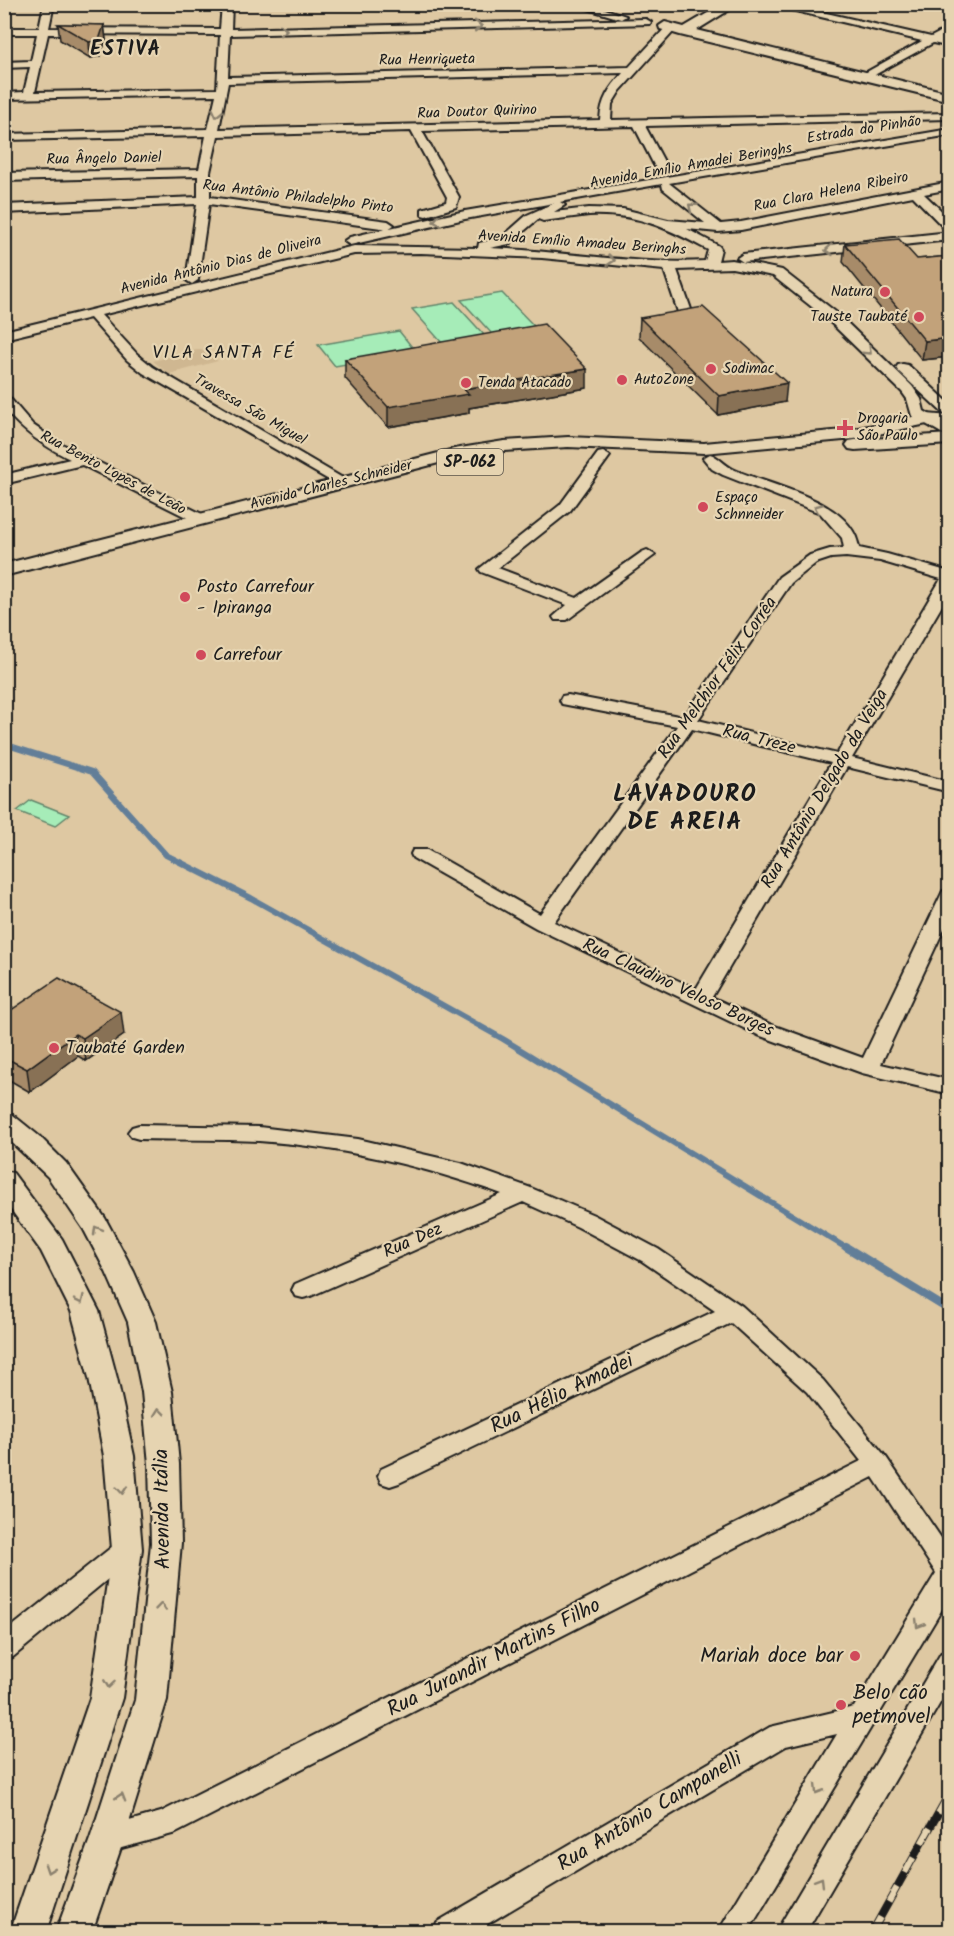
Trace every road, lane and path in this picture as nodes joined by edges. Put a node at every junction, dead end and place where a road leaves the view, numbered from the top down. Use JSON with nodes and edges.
{"nodes":[{"id":1,"x":49,"y":4,"type":"edge"},
{"id":2,"x":227,"y":4,"type":"edge"},
{"id":3,"x":576,"y":4,"type":"edge"},
{"id":4,"x":733,"y":4,"type":"edge"},
{"id":5,"x":771,"y":4,"type":"edge"},
{"id":6,"x":821,"y":4,"type":"edge"},
{"id":7,"x":805,"y":13,"type":"junction"},
{"id":8,"x":683,"y":15,"type":"dead end"},
{"id":9,"x":646,"y":22,"type":"junction"},
{"id":10,"x":668,"y":27,"type":"junction"},
{"id":11,"x":42,"y":30,"type":"junction"},
{"id":12,"x":950,"y":30,"type":"edge"},
{"id":13,"x":4,"y":31,"type":"edge"},
{"id":14,"x":225,"y":32,"type":"junction"},
{"id":15,"x":685,"y":32,"type":"junction"},
{"id":16,"x":930,"y":40,"type":"junction"},
{"id":17,"x":950,"y":45,"type":"edge"},
{"id":18,"x":4,"y":64,"type":"edge"},
{"id":19,"x":34,"y":64,"type":"junction"},
{"id":20,"x":632,"y":70,"type":"junction"},
{"id":21,"x":867,"y":76,"type":"junction"},
{"id":22,"x":223,"y":86,"type":"junction"},
{"id":23,"x":29,"y":95,"type":"junction"},
{"id":24,"x":4,"y":96,"type":"edge"},
{"id":25,"x":950,"y":97,"type":"edge"},
{"id":26,"x":949,"y":116,"type":"edge"},
{"id":27,"x":605,"y":123,"type":"junction"},
{"id":28,"x":638,"y":123,"type":"junction"},
{"id":29,"x":415,"y":128,"type":"junction"},
{"id":30,"x":950,"y":132,"type":"edge"},
{"id":31,"x":213,"y":134,"type":"junction"},
{"id":32,"x":4,"y":137,"type":"edge"},
{"id":33,"x":950,"y":137,"type":"edge"},
{"id":34,"x":662,"y":170,"type":"dead end"},
{"id":35,"x":204,"y":172,"type":"junction"},
{"id":36,"x":4,"y":177,"type":"edge"},
{"id":37,"x":950,"y":185,"type":"edge"},
{"id":38,"x":667,"y":186,"type":"junction"},
{"id":39,"x":916,"y":192,"type":"junction"},
{"id":40,"x":204,"y":200,"type":"junction"},
{"id":41,"x":4,"y":209,"type":"edge"},
{"id":42,"x":465,"y":215,"type":"junction"},
{"id":43,"x":487,"y":215,"type":"junction"},
{"id":44,"x":531,"y":218,"type":"junction"},
{"id":45,"x":368,"y":224,"type":"junction"},
{"id":46,"x":668,"y":224,"type":"junction"},
{"id":47,"x":408,"y":227,"type":"junction"},
{"id":48,"x":950,"y":227,"type":"edge"},
{"id":49,"x":718,"y":228,"type":"junction"},
{"id":50,"x":513,"y":236,"type":"junction"},
{"id":51,"x":950,"y":236,"type":"edge"},
{"id":52,"x":421,"y":249,"type":"junction"},
{"id":53,"x":715,"y":249,"type":"junction"},
{"id":54,"x":448,"y":251,"type":"junction"},
{"id":55,"x":774,"y":256,"type":"junction"},
{"id":56,"x":714,"y":265,"type":"junction"},
{"id":57,"x":669,"y":267,"type":"junction"},
{"id":58,"x":777,"y":273,"type":"junction"},
{"id":59,"x":192,"y":280,"type":"junction"},
{"id":60,"x":685,"y":312,"type":"edge"},
{"id":61,"x":93,"y":314,"type":"junction"},
{"id":62,"x":4,"y":327,"type":"edge"},
{"id":63,"x":4,"y":335,"type":"edge"},
{"id":64,"x":4,"y":400,"type":"edge"},
{"id":65,"x":950,"y":412,"type":"edge"},
{"id":66,"x":922,"y":416,"type":"junction"},
{"id":67,"x":950,"y":420,"type":"edge"},
{"id":68,"x":888,"y":425,"type":"junction"},
{"id":69,"x":950,"y":436,"type":"edge"},
{"id":70,"x":906,"y":442,"type":"junction"},
{"id":71,"x":603,"y":456,"type":"junction"},
{"id":72,"x":710,"y":458,"type":"junction"},
{"id":73,"x":84,"y":460,"type":"junction"},
{"id":74,"x":4,"y":480,"type":"edge"},
{"id":75,"x":340,"y":483,"type":"junction"},
{"id":76,"x":199,"y":518,"type":"junction"},
{"id":77,"x":852,"y":551,"type":"junction"},
{"id":78,"x":647,"y":555,"type":"dead end"},
{"id":79,"x":4,"y":570,"type":"edge"},
{"id":80,"x":950,"y":578,"type":"edge"},
{"id":81,"x":4,"y":581,"type":"edge"},
{"id":82,"x":579,"y":603,"type":"junction"},
{"id":83,"x":561,"y":617,"type":"dead end"},
{"id":84,"x":568,"y":700,"type":"dead end"},
{"id":85,"x":688,"y":723,"type":"junction"},
{"id":86,"x":842,"y":760,"type":"junction"},
{"id":87,"x":950,"y":787,"type":"edge"},
{"id":88,"x":420,"y":854,"type":"dead end"},
{"id":89,"x":950,"y":895,"type":"edge"},
{"id":90,"x":543,"y":924,"type":"junction"},
{"id":91,"x":700,"y":1000,"type":"junction"},
{"id":92,"x":869,"y":1068,"type":"junction"},
{"id":93,"x":950,"y":1087,"type":"edge"},
{"id":94,"x":4,"y":1121,"type":"edge"},
{"id":95,"x":139,"y":1132,"type":"dead end"},
{"id":96,"x":4,"y":1180,"type":"edge"},
{"id":97,"x":523,"y":1193,"type":"junction"},
{"id":98,"x":303,"y":1290,"type":"dead end"},
{"id":99,"x":734,"y":1312,"type":"junction"},
{"id":100,"x":877,"y":1464,"type":"junction"},
{"id":101,"x":390,"y":1476,"type":"dead end"},
{"id":102,"x":128,"y":1549,"type":"junction"},
{"id":103,"x":950,"y":1573,"type":"edge"},
{"id":104,"x":4,"y":1649,"type":"edge"},
{"id":105,"x":950,"y":1661,"type":"edge"},
{"id":106,"x":863,"y":1717,"type":"junction"},
{"id":107,"x":107,"y":1839,"type":"junction"},
{"id":108,"x":28,"y":1932,"type":"edge"},
{"id":109,"x":74,"y":1932,"type":"edge"},
{"id":110,"x":85,"y":1932,"type":"edge"},
{"id":111,"x":447,"y":1932,"type":"edge"},
{"id":112,"x":732,"y":1932,"type":"edge"},
{"id":113,"x":790,"y":1932,"type":"edge"}],
"edges":[{"from":1,"to":11,"type":"street"},
{"from":2,"to":14,"type":"street"},
{"from":3,"to":9,"type":"street"},
{"from":4,"to":15,"type":"main road"},
{"from":5,"to":7,"type":"street"},
{"from":6,"to":7,"type":"street"},
{"from":7,"to":16,"type":"street"},
{"from":8,"to":10,"type":"main road"},
{"from":9,"to":10,"type":"street"},
{"from":14,"to":9,"type":"street","one_way":true},
{"from":10,"to":15,"type":"main road"},
{"from":10,"to":20,"type":"street"},
{"from":11,"to":13,"type":"street"},
{"from":11,"to":14,"type":"street"},
{"from":11,"to":19,"type":"street"},
{"from":12,"to":16,"type":"street"},
{"from":14,"to":22,"type":"street"},
{"from":15,"to":21,"type":"main road"},
{"from":16,"to":17,"type":"street"},
{"from":16,"to":21,"type":"street"},
{"from":18,"to":19,"type":"street"},
{"from":19,"to":23,"type":"street"},
{"from":20,"to":22,"type":"street","name":"Rua Henriqueta"},
{"from":20,"to":27,"type":"street"},
{"from":21,"to":25,"type":"main road"},
{"from":22,"to":23,"type":"street","name":"Rua Henriqueta"},
{"from":22,"to":31,"type":"street","one_way":true},
{"from":23,"to":24,"type":"street","name":"Rua Henriqueta"},
{"from":26,"to":28,"type":"street","name":"Rua Doutor Quirino"},
{"from":27,"to":28,"type":"street","name":"Rua Doutor Quirino"},
{"from":27,"to":29,"type":"street","name":"Rua Doutor Quirino"},
{"from":28,"to":34,"type":"street"},
{"from":29,"to":31,"type":"street","name":"Rua Doutor Quirino"},
{"from":29,"to":45,"type":"street"},
{"from":30,"to":42,"type":"street","name":"Estrada do Pinhão"},
{"from":31,"to":32,"type":"street","name":"Rua Doutor Quirino"},
{"from":31,"to":35,"type":"street"},
{"from":33,"to":38,"type":"street","name":"Avenida Emílio Amadei Beringhs"},
{"from":35,"to":36,"type":"street","name":"Rua Ângelo Daniel"},
{"from":35,"to":40,"type":"street"},
{"from":37,"to":39,"type":"street","name":"Rua Clara Helena Ribeiro"},
{"from":38,"to":44,"type":"street","name":"Avenida Emílio Amadei Beringhs"},
{"from":49,"to":38,"type":"street","one_way":true},
{"from":39,"to":48,"type":"street"},
{"from":39,"to":49,"type":"street","name":"Rua Clara Helena Ribeiro"},
{"from":40,"to":41,"type":"street","name":"Rua Antônio Philadelpho Pinto"},
{"from":40,"to":45,"type":"street","name":"Rua Antônio Philadelpho Pinto"},
{"from":40,"to":59,"type":"street"},
{"from":42,"to":43,"type":"street","name":"Estrada do Pinhão"},
{"from":42,"to":47,"type":"street","name":"Estrada do Pinhão","one_way":true},
{"from":43,"to":44,"type":"street","name":"Estrada do Pinhão"},
{"from":43,"to":50,"type":"street"},
{"from":44,"to":46,"type":"street","name":"Estrada do Pinhão"},
{"from":44,"to":50,"type":"street","name":"Avenida Emílio Amadei Beringhs"},
{"from":45,"to":47,"type":"street","name":"Rua Antônio Philadelpho Pinto"},
{"from":46,"to":49,"type":"street","name":"Rua Clara Helena Ribeiro"},
{"from":46,"to":53,"type":"street"},
{"from":47,"to":52,"type":"street"},
{"from":47,"to":59,"type":"street"},
{"from":49,"to":53,"type":"street"},
{"from":50,"to":54,"type":"street","name":"Avenida Emílio Amadei Beringhs"},
{"from":51,"to":55,"type":"street","one_way":true},
{"from":52,"to":54,"type":"street","name":"Avenida Antônio Dias de Oliveira"},
{"from":52,"to":61,"type":"street","name":"Avenida Antônio Dias de Oliveira"},
{"from":53,"to":55,"type":"street"},
{"from":53,"to":56,"type":"street"},
{"from":54,"to":57,"type":"street","name":"Avenida Emílio Amadeu Beringhs","one_way":true},
{"from":55,"to":58,"type":"street"},
{"from":55,"to":65,"type":"street"},
{"from":56,"to":57,"type":"street","name":"Avenida Emílio Amadeu Beringhs"},
{"from":56,"to":58,"type":"street","name":"Avenida Emílio Amadeu Beringhs"},
{"from":57,"to":60,"type":"street"},
{"from":58,"to":66,"type":"street","one_way":true},
{"from":59,"to":62,"type":"street"},
{"from":61,"to":63,"type":"street","name":"Avenida Antônio Dias de Oliveira"},
{"from":61,"to":75,"type":"street","name":"Travessa São Miguel"},
{"from":64,"to":73,"type":"street","name":"Rua Bento Lopes de Leão"},
{"from":66,"to":67,"type":"main road","name":"Avenida Charles Schneider","number":"SP-062"},
{"from":66,"to":68,"type":"main road","name":"Avenida Charles Schneider","number":"SP-062"},
{"from":66,"to":69,"type":"street"},
{"from":68,"to":70,"type":"main road"},
{"from":68,"to":75,"type":"main road","name":"Avenida Charles Schneider","number":"SP-062"},
{"from":69,"to":70,"type":"main road","name":"Avenida Charles Schneider","number":"SP-062"},
{"from":70,"to":72,"type":"main road","name":"Avenida Charles Schneider","number":"SP-062"},
{"from":71,"to":72,"type":"main road","name":"Avenida Charles Schneider","number":"SP-062"},
{"from":71,"to":81,"type":"main road","name":"Avenida Charles Schneider","number":"SP-062"},
{"from":71,"to":82,"type":"street"},
{"from":77,"to":72,"type":"street","one_way":true},
{"from":73,"to":74,"type":"street"},
{"from":73,"to":76,"type":"street","name":"Rua Bento Lopes de Leão"},
{"from":75,"to":76,"type":"main road","name":"Avenida Charles Schneider","number":"SP-062"},
{"from":76,"to":79,"type":"main road","name":"Avenida Charles Schneider","number":"SP-062"},
{"from":77,"to":80,"type":"street"},
{"from":77,"to":85,"type":"street","name":"Rua Melchior Félix Corrêa"},
{"from":78,"to":82,"type":"street"},
{"from":80,"to":86,"type":"street","name":"Rua Antônio Delgado da Veiga"},
{"from":82,"to":83,"type":"street"},
{"from":84,"to":85,"type":"street","name":"Rua Treze"},
{"from":85,"to":86,"type":"street","name":"Rua Treze"},
{"from":85,"to":90,"type":"street","name":"Rua Melchior Félix Corrêa"},
{"from":86,"to":87,"type":"street","name":"Rua Treze"},
{"from":86,"to":91,"type":"street","name":"Rua Antônio Delgado da Veiga"},
{"from":88,"to":90,"type":"street","name":"Rua Claudino Veloso Borges"},
{"from":89,"to":92,"type":"street"},
{"from":90,"to":91,"type":"street","name":"Rua Claudino Veloso Borges"},
{"from":91,"to":92,"type":"street","name":"Rua Claudino Veloso Borges"},
{"from":92,"to":93,"type":"street","name":"Rua Claudino Veloso Borges"},
{"from":107,"to":94,"type":"main road","name":"Avenida Itália","one_way":true},
{"from":95,"to":97,"type":"street"},
{"from":96,"to":102,"type":"main road","name":"Avenida Itália","one_way":true},
{"from":97,"to":98,"type":"street","name":"Rua Dez"},
{"from":97,"to":99,"type":"street"},
{"from":99,"to":100,"type":"street"},
{"from":99,"to":101,"type":"street","name":"Rua Hélio Amadei"},
{"from":100,"to":103,"type":"street"},
{"from":100,"to":107,"type":"street","name":"Rua Jurandir Martins Filho"},
{"from":102,"to":104,"type":"street"},
{"from":102,"to":108,"type":"main road","name":"Avenida Itália","one_way":true},
{"from":103,"to":106,"type":"street","one_way":true},
{"from":113,"to":105,"type":"street","one_way":true},
{"from":106,"to":111,"type":"street","name":"Rua Antônio Campanelli"},
{"from":106,"to":112,"type":"street","one_way":true},
{"from":107,"to":109,"type":"main road","name":"Avenida Itália"},
{"from":107,"to":110,"type":"street"}]}
